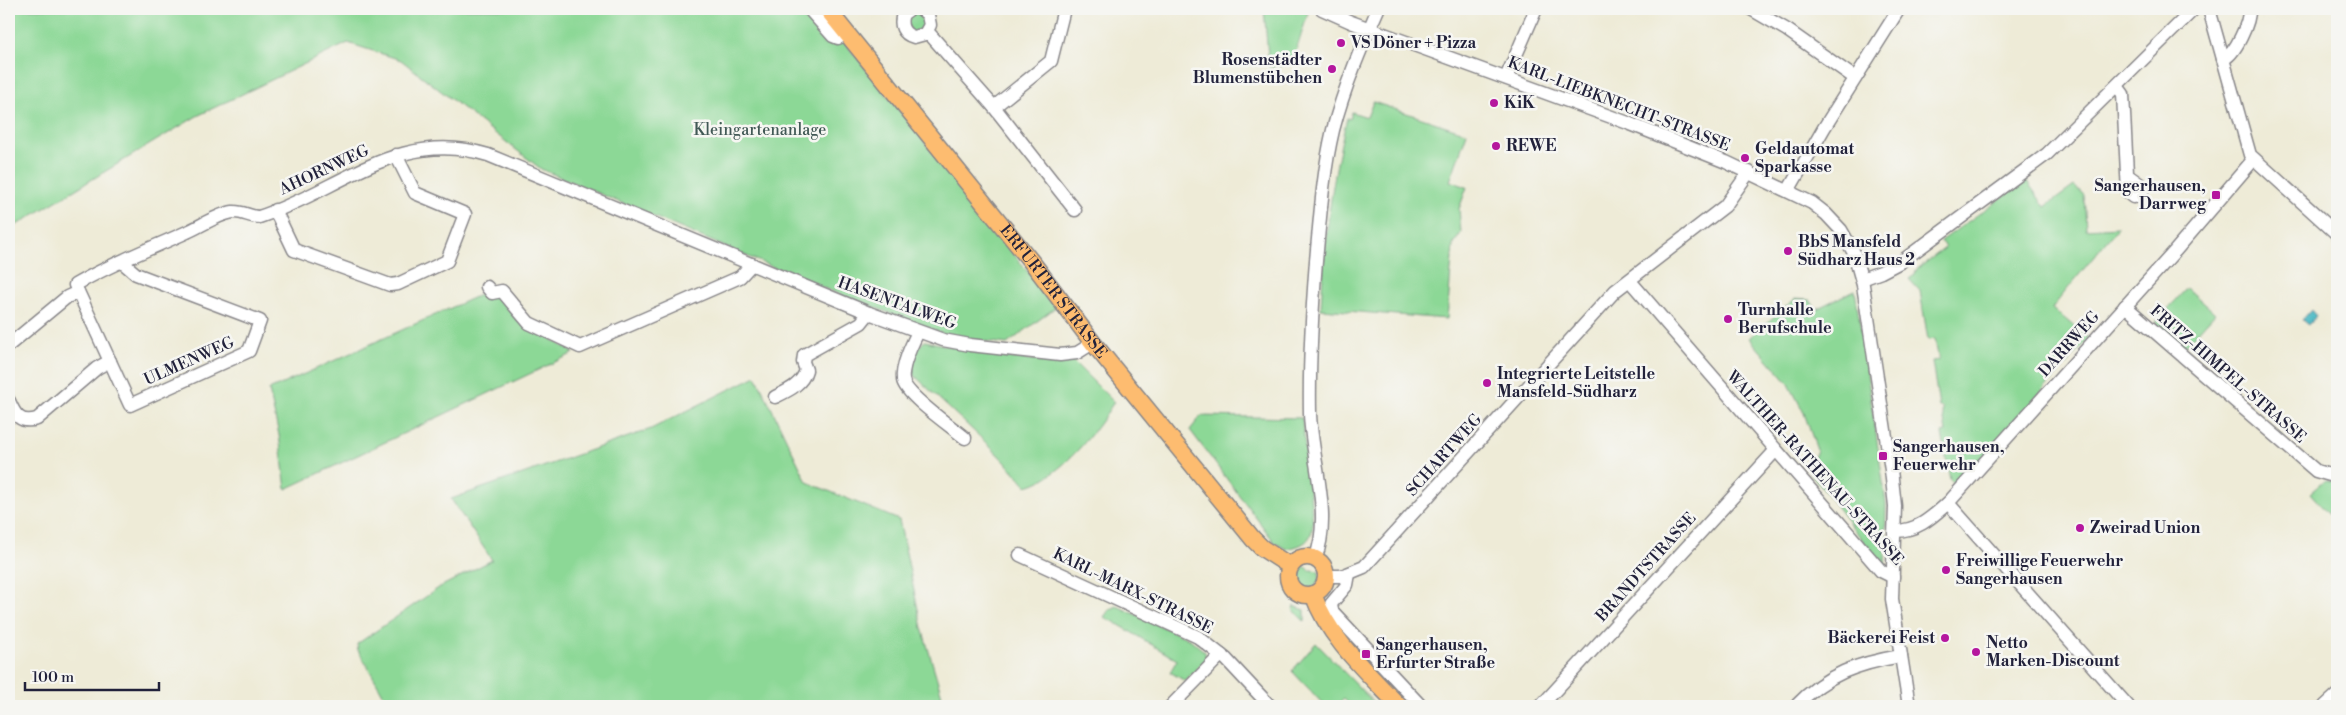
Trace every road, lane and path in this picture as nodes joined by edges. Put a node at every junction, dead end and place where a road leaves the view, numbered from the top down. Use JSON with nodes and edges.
{"nodes":[{"id":1,"x":809,"y":9,"type":"edge"},
{"id":2,"x":827,"y":9,"type":"edge"},
{"id":3,"x":910,"y":9,"type":"edge"},
{"id":4,"x":1064,"y":9,"type":"edge"},
{"id":5,"x":1322,"y":9,"type":"edge"},
{"id":6,"x":1378,"y":9,"type":"edge"},
{"id":7,"x":1536,"y":9,"type":"edge"},
{"id":8,"x":1751,"y":9,"type":"edge"},
{"id":9,"x":1900,"y":9,"type":"edge"},
{"id":10,"x":2194,"y":9,"type":"edge"},
{"id":11,"x":2209,"y":9,"type":"edge"},
{"id":12,"x":2249,"y":9,"type":"edge"},
{"id":13,"x":926,"y":10,"type":"edge"},
{"id":14,"x":1369,"y":28,"type":"junction"},
{"id":15,"x":927,"y":31,"type":"junction"},
{"id":16,"x":847,"y":34,"type":"junction"},
{"id":17,"x":2223,"y":59,"type":"junction"},
{"id":18,"x":1506,"y":78,"type":"junction"},
{"id":19,"x":1855,"y":78,"type":"junction"},
{"id":20,"x":2117,"y":86,"type":"junction"},
{"id":21,"x":994,"y":107,"type":"junction"},
{"id":22,"x":396,"y":155,"type":"junction"},
{"id":23,"x":2254,"y":159,"type":"junction"},
{"id":24,"x":1749,"y":172,"type":"junction"},
{"id":25,"x":2127,"y":175,"type":"dead end"},
{"id":26,"x":546,"y":179,"type":"joint"},
{"id":27,"x":1788,"y":191,"type":"junction"},
{"id":28,"x":274,"y":210,"type":"junction"},
{"id":29,"x":1075,"y":210,"type":"dead end"},
{"id":30,"x":2337,"y":234,"type":"edge"},
{"id":31,"x":122,"y":262,"type":"junction"},
{"id":32,"x":752,"y":264,"type":"junction"},
{"id":33,"x":1862,"y":279,"type":"junction"},
{"id":34,"x":1630,"y":281,"type":"junction"},
{"id":35,"x":487,"y":287,"type":"dead end"},
{"id":36,"x":78,"y":292,"type":"junction"},
{"id":37,"x":2124,"y":306,"type":"junction"},
{"id":38,"x":870,"y":313,"type":"junction"},
{"id":39,"x":918,"y":332,"type":"junction"},
{"id":40,"x":1093,"y":343,"type":"junction"},
{"id":41,"x":9,"y":345,"type":"edge"},
{"id":42,"x":110,"y":361,"type":"junction"},
{"id":43,"x":775,"y":397,"type":"dead end"},
{"id":44,"x":9,"y":401,"type":"edge"},
{"id":45,"x":965,"y":438,"type":"dead end"},
{"id":46,"x":1776,"y":450,"type":"junction"},
{"id":47,"x":2337,"y":477,"type":"edge"},
{"id":48,"x":1948,"y":503,"type":"junction"},
{"id":49,"x":1895,"y":531,"type":"junction"},
{"id":50,"x":1020,"y":555,"type":"dead end"},
{"id":51,"x":1314,"y":558,"type":"junction"},
{"id":52,"x":1290,"y":566,"type":"junction"},
{"id":53,"x":1349,"y":574,"type":"junction"},
{"id":54,"x":1326,"y":576,"type":"junction"},
{"id":55,"x":1893,"y":577,"type":"junction"},
{"id":56,"x":1313,"y":594,"type":"junction"},
{"id":57,"x":1222,"y":655,"type":"junction"},
{"id":58,"x":1901,"y":656,"type":"junction"},
{"id":59,"x":2337,"y":695,"type":"edge"},
{"id":60,"x":1171,"y":706,"type":"edge"},
{"id":61,"x":1270,"y":706,"type":"edge"},
{"id":62,"x":1399,"y":706,"type":"edge"},
{"id":63,"x":1421,"y":706,"type":"edge"},
{"id":64,"x":1540,"y":706,"type":"edge"},
{"id":65,"x":1796,"y":706,"type":"edge"},
{"id":66,"x":1909,"y":706,"type":"edge"},
{"id":67,"x":2128,"y":706,"type":"edge"},
{"id":68,"x":2324,"y":706,"type":"edge"}],
"edges":[{"from":1,"to":16,"type":"street"},
{"from":2,"to":16,"type":"main road","name":"ERFURTER STRASSE"},
{"from":3,"to":15,"type":"street"},
{"from":4,"to":21,"type":"street"},
{"from":5,"to":14,"type":"street","name":"KARL-LIEBKNECHT-STRASSE"},
{"from":6,"to":14,"type":"street"},
{"from":7,"to":18,"type":"street"},
{"from":8,"to":19,"type":"street"},
{"from":9,"to":19,"type":"street"},
{"from":10,"to":20,"type":"street"},
{"from":11,"to":17,"type":"street"},
{"from":12,"to":17,"type":"street"},
{"from":13,"to":15,"type":"street"},
{"from":14,"to":18,"type":"street","name":"KARL-LIEBKNECHT-STRASSE"},
{"from":14,"to":51,"type":"street"},
{"from":15,"to":21,"type":"street"},
{"from":16,"to":40,"type":"main road","name":"ERFURTER STRASSE"},
{"from":17,"to":23,"type":"street"},
{"from":18,"to":24,"type":"street","name":"KARL-LIEBKNECHT-STRASSE"},
{"from":19,"to":27,"type":"street"},
{"from":20,"to":25,"type":"street"},
{"from":20,"to":33,"type":"street"},
{"from":21,"to":29,"type":"street"},
{"from":22,"to":26,"type":"street","name":"AHORNWEG"},
{"from":22,"to":28,"type":"street","name":"AHORNWEG"},
{"from":22,"to":28,"type":"street"},
{"from":23,"to":30,"type":"street"},
{"from":23,"to":37,"type":"street","name":"DARRWEG"},
{"from":24,"to":27,"type":"street","name":"KARL-LIEBKNECHT-STRASSE"},
{"from":24,"to":34,"type":"street","name":"SCHARTWEG"},
{"from":26,"to":32,"type":"street","name":"HASENTALWEG"},
{"from":27,"to":33,"type":"street","name":"KARL-LIEBKNECHT-STRASSE"},
{"from":28,"to":31,"type":"street","name":"AHORNWEG"},
{"from":31,"to":36,"type":"street"},
{"from":31,"to":42,"type":"street","name":"ULMENWEG"},
{"from":32,"to":35,"type":"street"},
{"from":32,"to":38,"type":"street","name":"HASENTALWEG"},
{"from":33,"to":49,"type":"street","name":"KARL-LIEBKNECHT-STRASSE"},
{"from":34,"to":46,"type":"street","name":"WALTHER-RATHENAU-STRASSE"},
{"from":34,"to":53,"type":"street","name":"SCHARTWEG"},
{"from":36,"to":41,"type":"street"},
{"from":36,"to":42,"type":"street","name":"ULMENWEG"},
{"from":37,"to":47,"type":"street","name":"FRITZ-HIMPEL-STRASSE"},
{"from":37,"to":48,"type":"street","name":"DARRWEG"},
{"from":38,"to":39,"type":"street","name":"HASENTALWEG"},
{"from":38,"to":43,"type":"street"},
{"from":39,"to":40,"type":"street","name":"HASENTALWEG"},
{"from":39,"to":45,"type":"street"},
{"from":40,"to":52,"type":"main road","name":"ERFURTER STRASSE"},
{"from":42,"to":44,"type":"street"},
{"from":46,"to":55,"type":"street","name":"WALTHER-RATHENAU-STRASSE"},
{"from":46,"to":64,"type":"street","name":"BRANDTSTRASSE"},
{"from":48,"to":49,"type":"street","name":"DARRWEG"},
{"from":48,"to":67,"type":"street"},
{"from":49,"to":55,"type":"street","name":"KARL-LIEBKNECHT-STRASSE"},
{"from":50,"to":57,"type":"street","name":"KARL-MARX-STRASSE"},
{"from":51,"to":52,"type":"main road"},
{"from":51,"to":54,"type":"main road"},
{"from":52,"to":56,"type":"main road"},
{"from":53,"to":54,"type":"street","name":"SCHARTWEG"},
{"from":53,"to":63,"type":"street"},
{"from":54,"to":56,"type":"main road"},
{"from":55,"to":58,"type":"street","name":"WALTHER-RATHENAU-STRASSE"},
{"from":56,"to":62,"type":"main road"},
{"from":57,"to":60,"type":"street"},
{"from":57,"to":61,"type":"street","name":"KARL-MARX-STRASSE"},
{"from":58,"to":65,"type":"street"},
{"from":58,"to":66,"type":"street","name":"WALTHER-RATHENAU-STRASSE"},
{"from":59,"to":68,"type":"street"}]}
